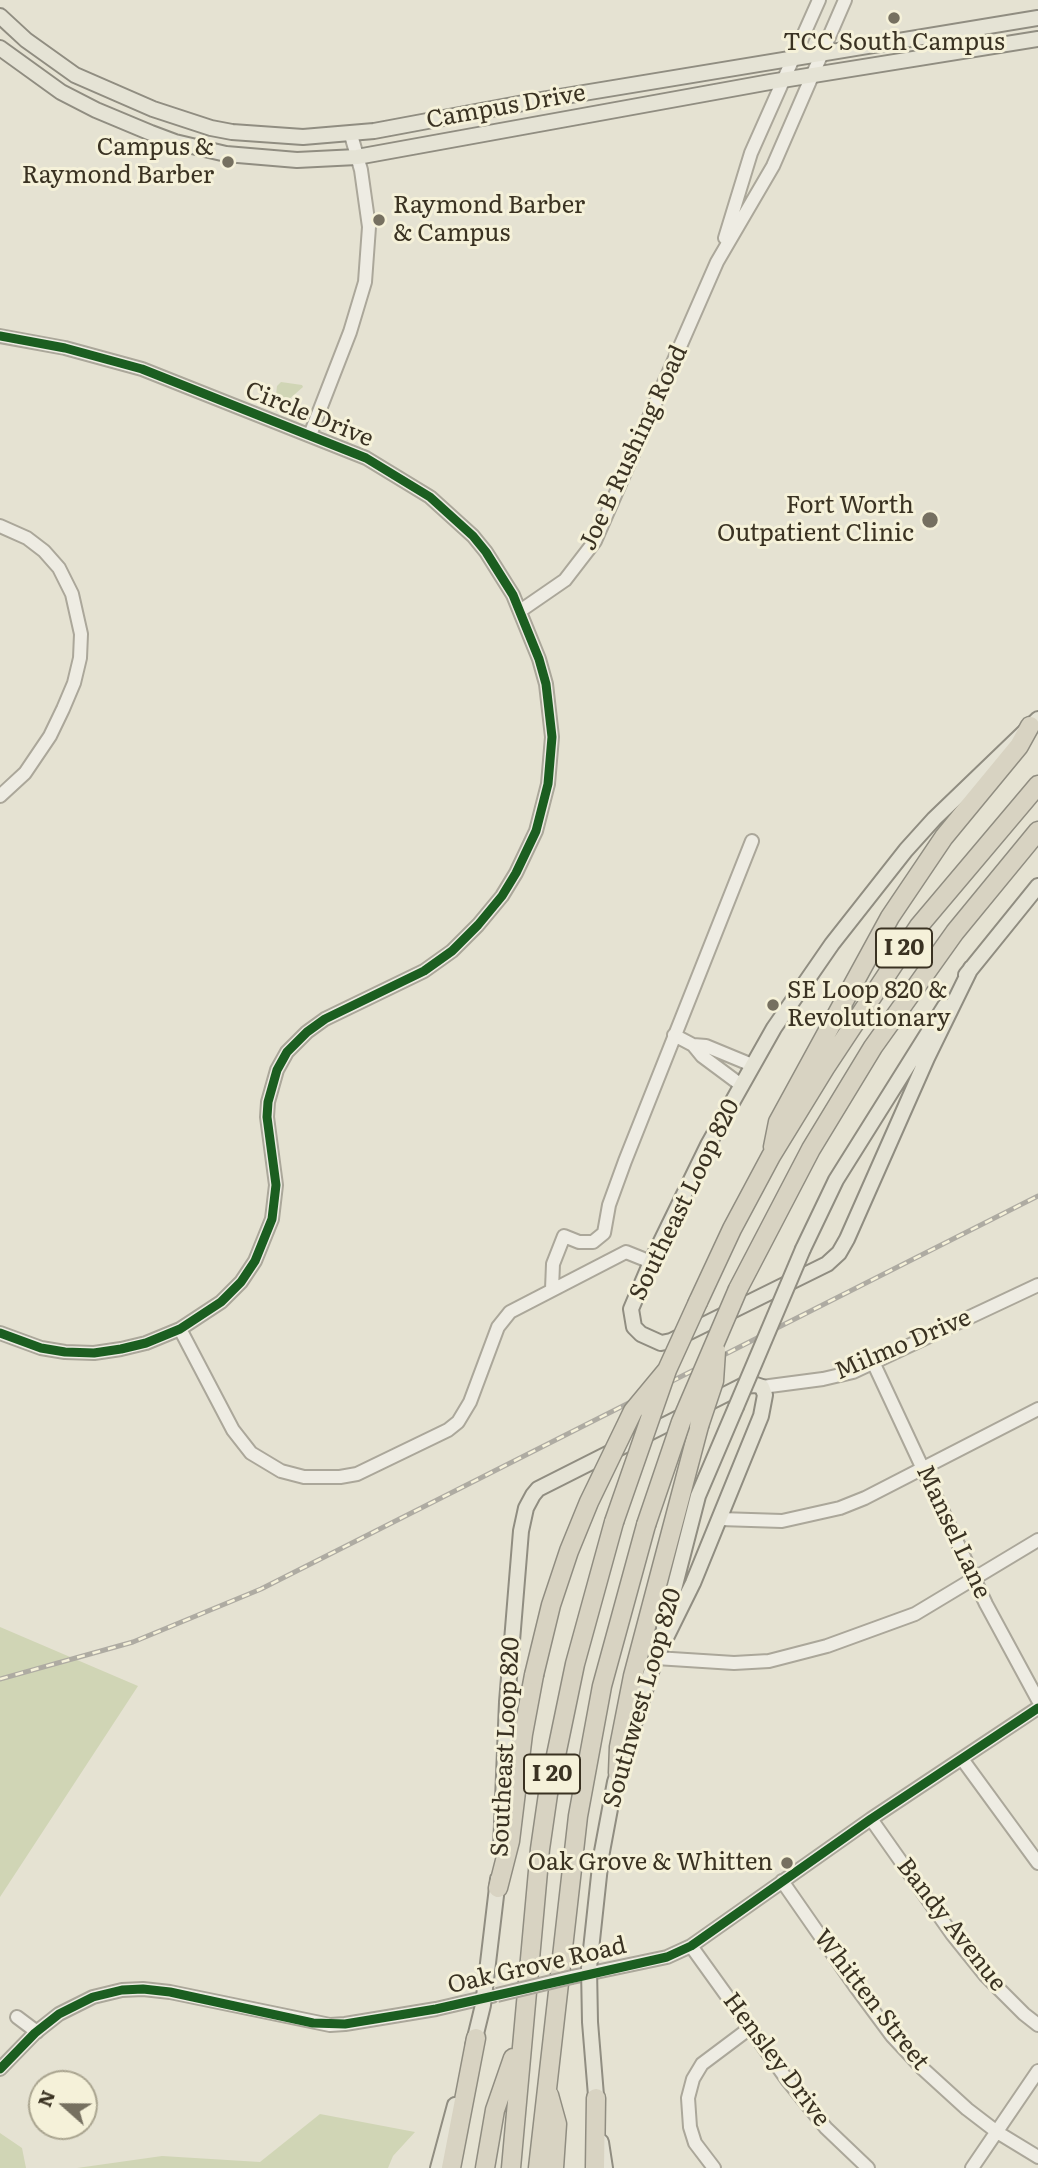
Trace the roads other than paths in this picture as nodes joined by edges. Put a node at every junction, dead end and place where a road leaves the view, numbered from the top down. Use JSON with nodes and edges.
{"nodes":[{"id":1,"x":819,"y":0,"type":"edge"},
{"id":2,"x":845,"y":0,"type":"edge"},
{"id":3,"x":0,"y":16,"type":"edge"},
{"id":4,"x":1038,"y":18,"type":"edge"},
{"id":5,"x":1038,"y":39,"type":"edge"},
{"id":6,"x":0,"y":48,"type":"edge"},
{"id":7,"x":821,"y":55,"type":"junction"},
{"id":8,"x":793,"y":59,"type":"junction"},
{"id":9,"x":813,"y":76,"type":"junction"},
{"id":10,"x":782,"y":80,"type":"junction"},
{"id":11,"x":489,"y":111,"type":"junction"},
{"id":12,"x":492,"y":133,"type":"junction"},
{"id":13,"x":351,"y":135,"type":"junction"},
{"id":14,"x":357,"y":157,"type":"junction"},
{"id":15,"x":718,"y":262,"type":"junction"},
{"id":16,"x":0,"y":337,"type":"edge"},
{"id":17,"x":310,"y":435,"type":"junction"},
{"id":18,"x":0,"y":526,"type":"edge"},
{"id":19,"x":520,"y":611,"type":"junction"},
{"id":20,"x":1034,"y":722,"type":"edge"},
{"id":21,"x":1038,"y":785,"type":"edge"},
{"id":22,"x":0,"y":796,"type":"edge"},
{"id":23,"x":1038,"y":831,"type":"edge"},
{"id":24,"x":752,"y":841,"type":"dead end"},
{"id":25,"x":1038,"y":886,"type":"edge"},
{"id":26,"x":971,"y":968,"type":"junction"},
{"id":27,"x":674,"y":1035,"type":"junction"},
{"id":28,"x":693,"y":1045,"type":"junction"},
{"id":29,"x":752,"y":1065,"type":"junction"},
{"id":30,"x":741,"y":1085,"type":"junction"},
{"id":31,"x":771,"y":1156,"type":"junction"},
{"id":32,"x":803,"y":1249,"type":"joint"},
{"id":33,"x":651,"y":1262,"type":"junction"},
{"id":34,"x":1038,"y":1284,"type":"edge"},
{"id":35,"x":552,"y":1289,"type":"junction"},
{"id":36,"x":180,"y":1329,"type":"junction"},
{"id":37,"x":0,"y":1333,"type":"edge"},
{"id":38,"x":717,"y":1335,"type":"junction"},
{"id":39,"x":873,"y":1362,"type":"junction"},
{"id":40,"x":667,"y":1370,"type":"junction"},
{"id":41,"x":762,"y":1387,"type":"junction"},
{"id":42,"x":1038,"y":1409,"type":"edge"},
{"id":43,"x":923,"y":1468,"type":"junction"},
{"id":44,"x":720,"y":1519,"type":"junction"},
{"id":45,"x":1038,"y":1540,"type":"edge"},
{"id":46,"x":974,"y":1578,"type":"junction"},
{"id":47,"x":656,"y":1658,"type":"junction"},
{"id":48,"x":1038,"y":1700,"type":"edge"},
{"id":49,"x":1038,"y":1708,"type":"edge"},
{"id":50,"x":962,"y":1759,"type":"junction"},
{"id":51,"x":618,"y":1773,"type":"junction"},
{"id":52,"x":871,"y":1819,"type":"junction"},
{"id":53,"x":1038,"y":1863,"type":"edge"},
{"id":54,"x":782,"y":1881,"type":"junction"},
{"id":55,"x":498,"y":1888,"type":"junction"},
{"id":56,"x":691,"y":1946,"type":"junction"},
{"id":57,"x":589,"y":1973,"type":"junction"},
{"id":58,"x":491,"y":1997,"type":"junction"},
{"id":59,"x":16,"y":2017,"type":"dead end"},
{"id":60,"x":1038,"y":2025,"type":"edge"},
{"id":61,"x":750,"y":2028,"type":"junction"},
{"id":62,"x":522,"y":2031,"type":"junction"},
{"id":63,"x":37,"y":2032,"type":"junction"},
{"id":64,"x":475,"y":2038,"type":"junction"},
{"id":65,"x":0,"y":2069,"type":"edge"},
{"id":66,"x":1038,"y":2071,"type":"edge"},
{"id":67,"x":546,"y":2085,"type":"junction"},
{"id":68,"x":596,"y":2098,"type":"junction"},
{"id":69,"x":997,"y":2132,"type":"junction"},
{"id":70,"x":1038,"y":2157,"type":"edge"},
{"id":71,"x":438,"y":2168,"type":"edge"},
{"id":72,"x":451,"y":2168,"type":"edge"},
{"id":73,"x":485,"y":2168,"type":"edge"},
{"id":74,"x":510,"y":2168,"type":"edge"},
{"id":75,"x":538,"y":2168,"type":"edge"},
{"id":76,"x":554,"y":2168,"type":"edge"},
{"id":77,"x":595,"y":2168,"type":"edge"},
{"id":78,"x":605,"y":2168,"type":"edge"},
{"id":79,"x":714,"y":2168,"type":"edge"},
{"id":80,"x":868,"y":2168,"type":"edge"},
{"id":81,"x":972,"y":2168,"type":"edge"}],
"edges":[{"from":1,"to":8,"type":"street","name":"Joe B Rushing Road"},
{"from":2,"to":7,"type":"street","name":"Joe B Rushing Road"},
{"from":3,"to":13,"type":"main road","name":"Campus Drive"},
{"from":4,"to":7,"type":"main road","name":"Campus Drive"},
{"from":5,"to":9,"type":"main road","name":"Campus Drive"},
{"from":6,"to":14,"type":"main road","name":"Campus Drive"},
{"from":7,"to":8,"type":"main road","name":"Campus Drive"},
{"from":7,"to":9,"type":"street","name":"Joe B Rushing Road"},
{"from":8,"to":10,"type":"street","name":"Joe B Rushing Road"},
{"from":8,"to":11,"type":"main road","name":"Campus Drive"},
{"from":9,"to":10,"type":"main road","name":"Campus Drive"},
{"from":9,"to":15,"type":"street","name":"Joe B Rushing Road"},
{"from":10,"to":12,"type":"main road","name":"Campus Drive"},
{"from":10,"to":15,"type":"street","name":"Joe B Rushing Road"},
{"from":11,"to":12,"type":"main road"},
{"from":11,"to":13,"type":"main road","name":"Campus Drive"},
{"from":12,"to":14,"type":"main road","name":"Campus Drive"},
{"from":13,"to":14,"type":"street"},
{"from":14,"to":17,"type":"street"},
{"from":15,"to":19,"type":"street","name":"Joe B Rushing Road"},
{"from":16,"to":17,"type":"street","name":"Circle Drive"},
{"from":17,"to":19,"type":"street","name":"Circle Drive"},
{"from":18,"to":22,"type":"street"},
{"from":19,"to":36,"type":"street","name":"Circle Drive"},
{"from":20,"to":29,"type":"main road","name":"Southeast Loop 820"},
{"from":20,"to":31,"type":"highway"},
{"from":21,"to":31,"type":"highway","number":"I 20"},
{"from":23,"to":38,"type":"highway","number":"I 20","bridge":true},
{"from":24,"to":27,"type":"street"},
{"from":25,"to":26,"type":"main road","name":"Southeast Loop 820"},
{"from":26,"to":32,"type":"main road","name":"Southeast Loop 820"},
{"from":26,"to":33,"type":"main road","name":"Southeast Loop 820"},
{"from":27,"to":28,"type":"street"},
{"from":27,"to":35,"type":"street"},
{"from":28,"to":29,"type":"street"},
{"from":28,"to":30,"type":"street"},
{"from":29,"to":30,"type":"main road","name":"Southeast Loop 820"},
{"from":30,"to":33,"type":"main road","name":"Southeast Loop 820"},
{"from":31,"to":40,"type":"highway","number":"I 20","bridge":true},
{"from":32,"to":47,"type":"main road","name":"Southwest Loop 820","bridge":true},
{"from":33,"to":35,"type":"street"},
{"from":34,"to":39,"type":"street","name":"Milmo Drive"},
{"from":35,"to":36,"type":"street"},
{"from":36,"to":37,"type":"street","name":"Circle Drive"},
{"from":38,"to":51,"type":"highway","bridge":true},
{"from":38,"to":67,"type":"highway","number":"I 20","bridge":true},
{"from":39,"to":41,"type":"street","name":"Milmo Drive"},
{"from":39,"to":43,"type":"street","name":"Mansel Lane"},
{"from":40,"to":55,"type":"highway","bridge":true},
{"from":40,"to":62,"type":"highway","number":"I 20","bridge":true},
{"from":41,"to":44,"type":"main road"},
{"from":41,"to":55,"type":"main road","name":"Southeast Loop 820"},
{"from":42,"to":43,"type":"street"},
{"from":43,"to":44,"type":"street"},
{"from":43,"to":46,"type":"street","name":"Mansel Lane"},
{"from":44,"to":47,"type":"main road"},
{"from":45,"to":46,"type":"street"},
{"from":46,"to":47,"type":"street"},
{"from":46,"to":48,"type":"street","name":"Mansel Lane"},
{"from":47,"to":51,"type":"main road","name":"Southwest Loop 820"},
{"from":49,"to":50,"type":"street","name":"Oak Grove Road"},
{"from":50,"to":52,"type":"street","name":"Oak Grove Road"},
{"from":50,"to":53,"type":"street"},
{"from":51,"to":57,"type":"main road","name":"Southwest Loop 820"},
{"from":52,"to":54,"type":"street","name":"Oak Grove Road"},
{"from":52,"to":60,"type":"street","name":"Bandy Avenue"},
{"from":54,"to":56,"type":"street","name":"Oak Grove Road"},
{"from":54,"to":69,"type":"street","name":"Whitten Street"},
{"from":55,"to":58,"type":"main road","name":"Southeast Loop 820"},
{"from":56,"to":57,"type":"street","name":"Oak Grove Road"},
{"from":56,"to":61,"type":"street","name":"Hensley Drive"},
{"from":57,"to":58,"type":"street","name":"Oak Grove Road","bridge":true},
{"from":57,"to":68,"type":"main road","name":"Southwest Loop 820"},
{"from":58,"to":63,"type":"street","name":"Oak Grove Road"},
{"from":58,"to":64,"type":"main road","name":"Southeast Loop 820"},
{"from":59,"to":63,"type":"street"},
{"from":61,"to":79,"type":"street"},
{"from":61,"to":80,"type":"street","name":"Hensley Drive"},
{"from":62,"to":73,"type":"highway"},
{"from":62,"to":74,"type":"highway","number":"I 20"},
{"from":63,"to":65,"type":"street","name":"Oak Grove Road"},
{"from":64,"to":71,"type":"main road","name":"Southeast Loop 820"},
{"from":64,"to":72,"type":"highway"},
{"from":66,"to":69,"type":"street"},
{"from":67,"to":75,"type":"highway","number":"I 20"},
{"from":67,"to":76,"type":"highway"},
{"from":68,"to":77,"type":"highway"},
{"from":68,"to":78,"type":"main road","name":"Southwest Loop 820"},
{"from":69,"to":70,"type":"street","name":"Whitten Street"},
{"from":69,"to":81,"type":"street"}]}
